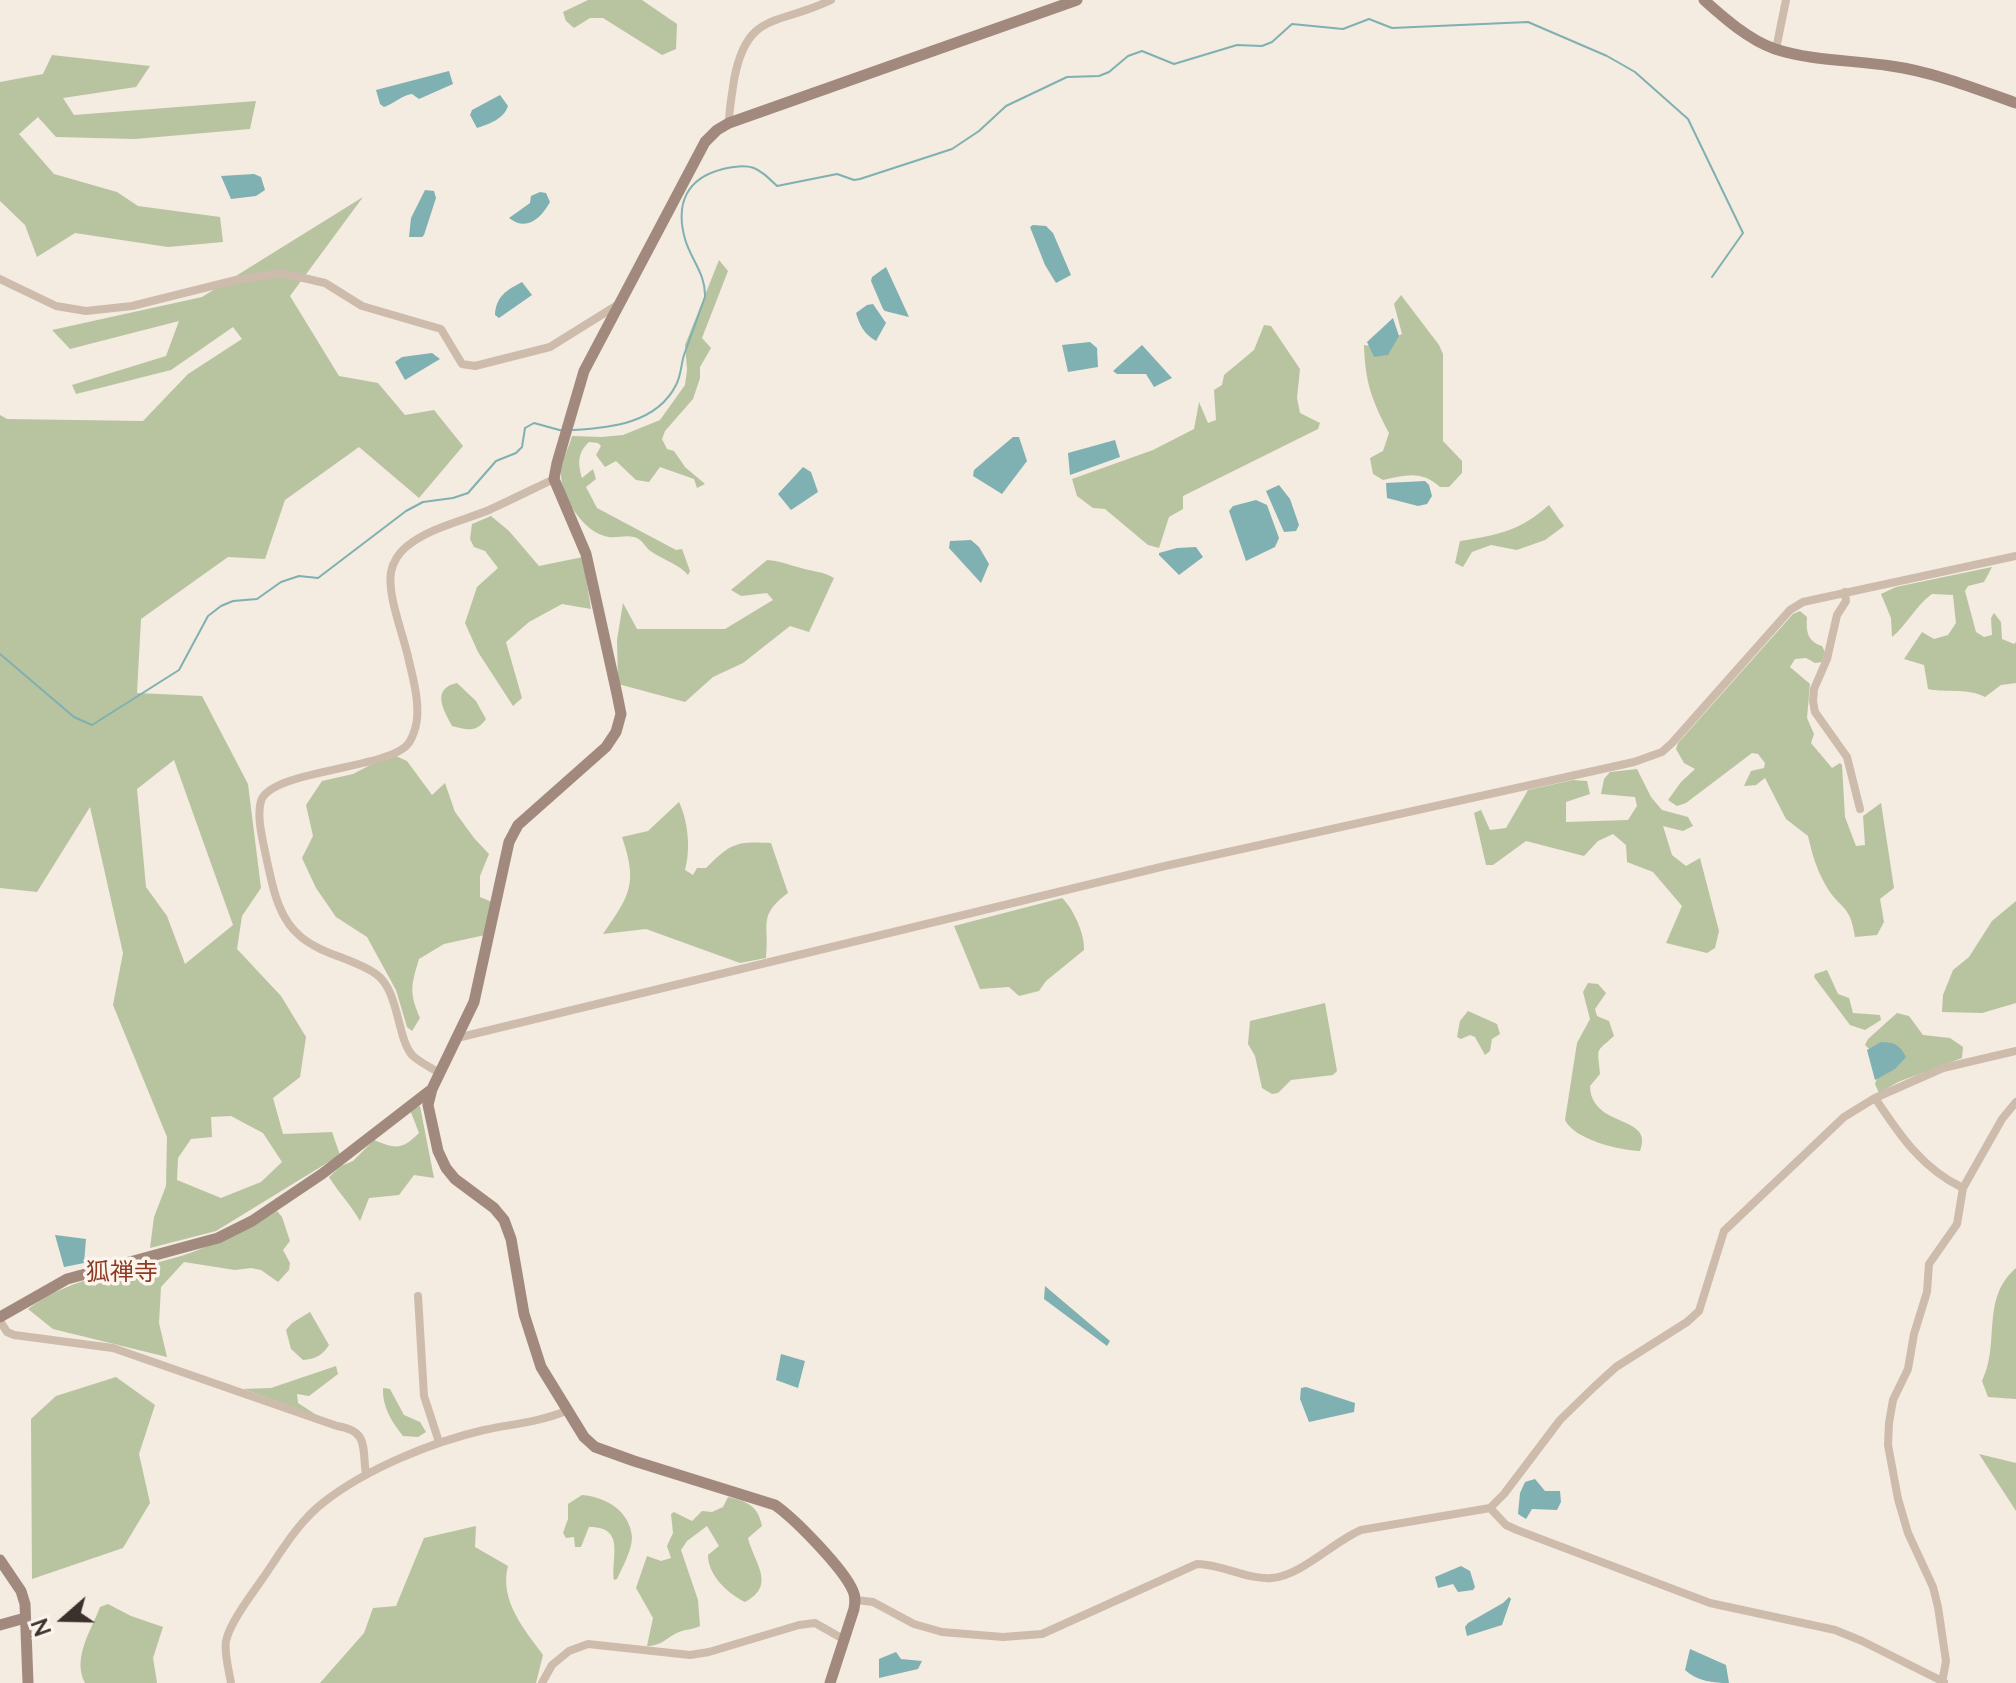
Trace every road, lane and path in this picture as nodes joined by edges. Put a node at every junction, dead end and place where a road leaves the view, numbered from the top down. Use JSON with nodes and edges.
{"nodes":[{"id":1,"x":831,"y":0,"type":"edge"},
{"id":2,"x":1077,"y":0,"type":"edge"},
{"id":3,"x":1704,"y":0,"type":"edge"},
{"id":4,"x":1786,"y":0,"type":"edge"},
{"id":5,"x":1776,"y":49,"type":"junction"},
{"id":6,"x":2016,"y":103,"type":"edge"},
{"id":7,"x":729,"y":123,"type":"junction"},
{"id":8,"x":0,"y":279,"type":"edge"},
{"id":9,"x":620,"y":303,"type":"junction"},
{"id":10,"x":554,"y":479,"type":"junction"},
{"id":11,"x":2016,"y":556,"type":"edge"},
{"id":12,"x":1845,"y":592,"type":"junction"},
{"id":13,"x":1860,"y":809,"type":"dead end"},
{"id":14,"x":457,"y":1038,"type":"junction"},
{"id":15,"x":2016,"y":1051,"type":"edge"},
{"id":16,"x":438,"y":1072,"type":"junction"},
{"id":17,"x":432,"y":1089,"type":"junction"},
{"id":18,"x":1875,"y":1098,"type":"junction"},
{"id":19,"x":2016,"y":1102,"type":"edge"},
{"id":20,"x":1963,"y":1188,"type":"junction"},
{"id":21,"x":418,"y":1296,"type":"dead end"},
{"id":22,"x":0,"y":1319,"type":"edge"},
{"id":23,"x":566,"y":1411,"type":"junction"},
{"id":24,"x":439,"y":1442,"type":"junction"},
{"id":25,"x":366,"y":1475,"type":"junction"},
{"id":26,"x":1490,"y":1508,"type":"junction"},
{"id":27,"x":0,"y":1560,"type":"edge"},
{"id":28,"x":856,"y":1600,"type":"junction"},
{"id":29,"x":25,"y":1618,"type":"junction"},
{"id":30,"x":0,"y":1625,"type":"edge"},
{"id":31,"x":845,"y":1640,"type":"junction"},
{"id":32,"x":28,"y":1683,"type":"edge"},
{"id":33,"x":231,"y":1683,"type":"edge"},
{"id":34,"x":542,"y":1683,"type":"edge"},
{"id":35,"x":830,"y":1683,"type":"edge"},
{"id":36,"x":1943,"y":1683,"type":"edge"}],
"edges":[{"from":1,"to":7,"type":"street"},
{"from":2,"to":7,"type":"street"},
{"from":3,"to":5,"type":"street"},
{"from":4,"to":5,"type":"street"},
{"from":5,"to":6,"type":"street"},
{"from":7,"to":9,"type":"street"},
{"from":8,"to":9,"type":"street"},
{"from":9,"to":10,"type":"street"},
{"from":10,"to":14,"type":"street"},
{"from":10,"to":16,"type":"street"},
{"from":11,"to":12,"type":"street"},
{"from":12,"to":13,"type":"street"},
{"from":12,"to":14,"type":"street"},
{"from":14,"to":16,"type":"street"},
{"from":15,"to":18,"type":"street"},
{"from":16,"to":17,"type":"street"},
{"from":17,"to":22,"type":"street"},
{"from":17,"to":23,"type":"street"},
{"from":18,"to":20,"type":"street"},
{"from":18,"to":26,"type":"street"},
{"from":19,"to":20,"type":"street"},
{"from":20,"to":36,"type":"street"},
{"from":21,"to":24,"type":"street"},
{"from":22,"to":25,"type":"street"},
{"from":23,"to":24,"type":"street"},
{"from":23,"to":28,"type":"street"},
{"from":24,"to":25,"type":"street"},
{"from":25,"to":33,"type":"street"},
{"from":26,"to":28,"type":"street"},
{"from":26,"to":36,"type":"street"},
{"from":27,"to":29,"type":"street"},
{"from":28,"to":31,"type":"street"},
{"from":29,"to":30,"type":"street"},
{"from":29,"to":32,"type":"street"},
{"from":31,"to":34,"type":"street"},
{"from":31,"to":35,"type":"street"}]}
